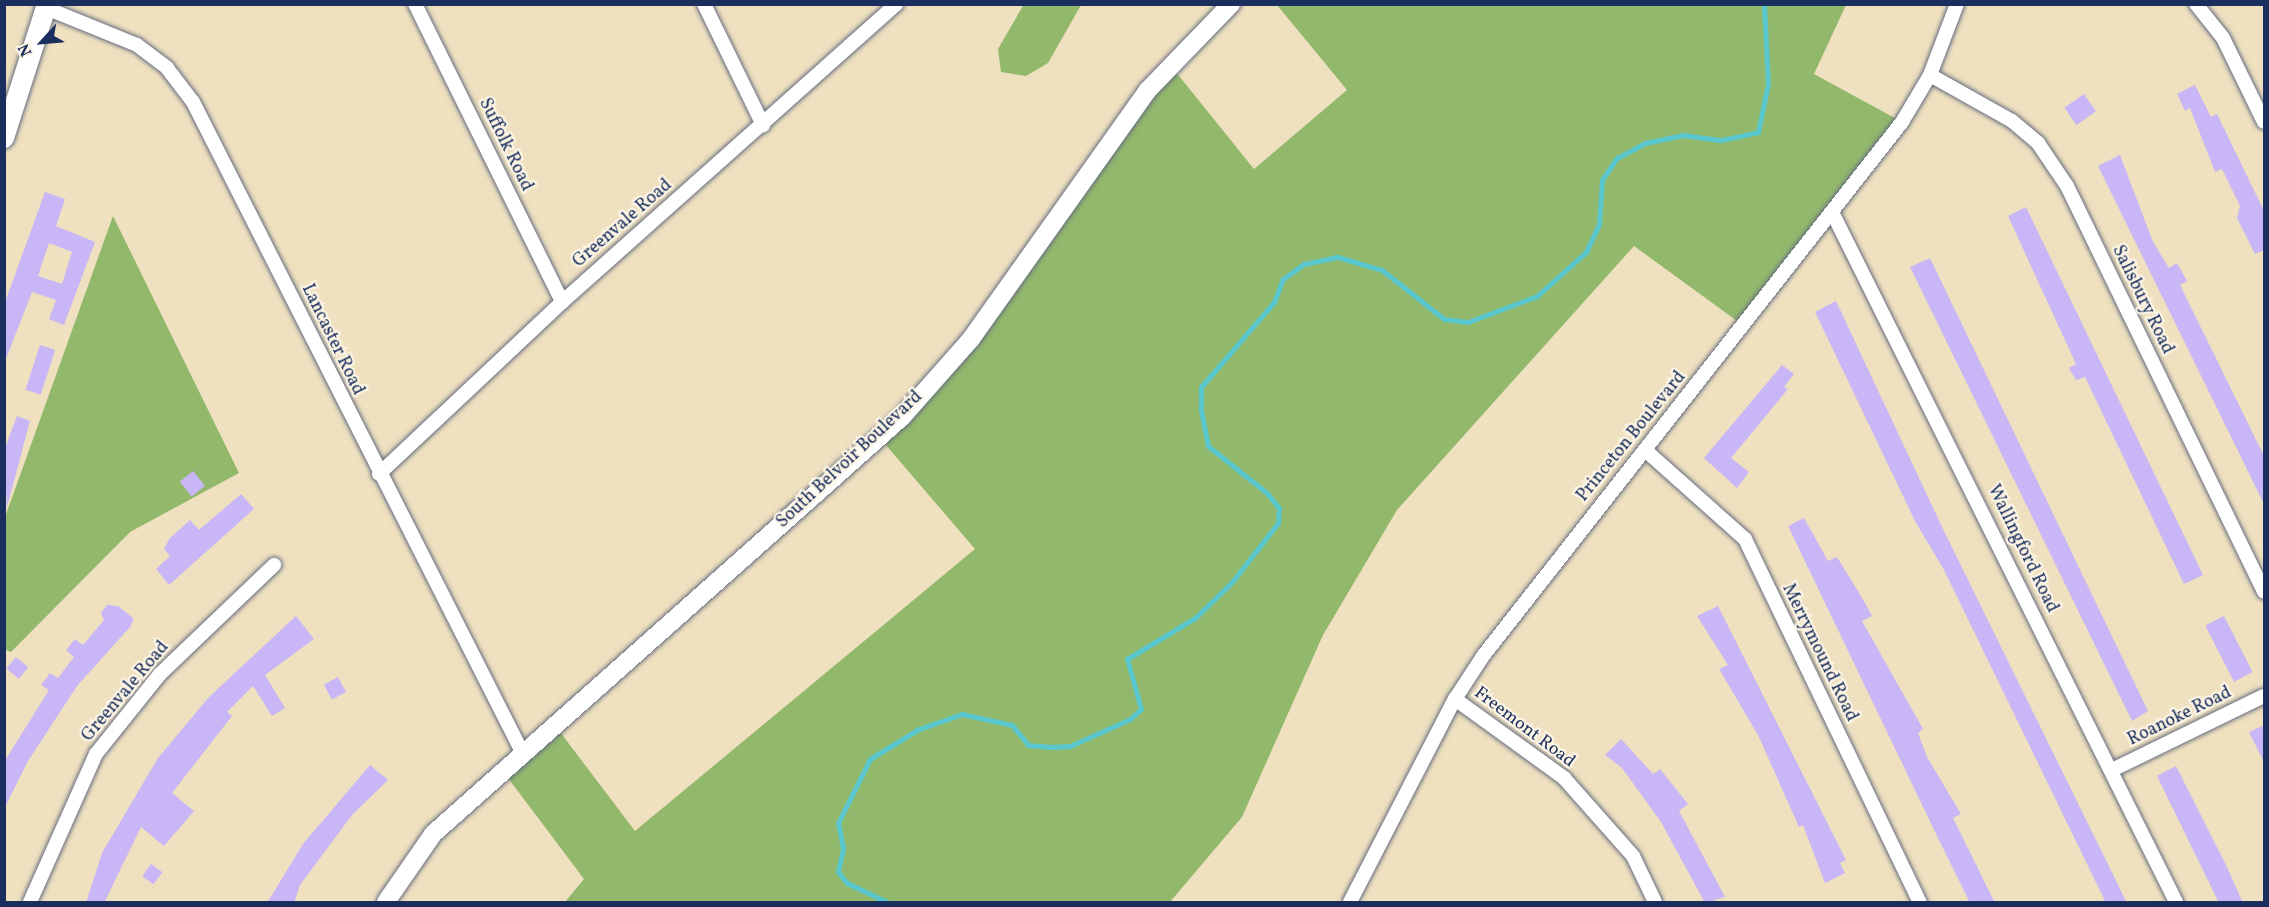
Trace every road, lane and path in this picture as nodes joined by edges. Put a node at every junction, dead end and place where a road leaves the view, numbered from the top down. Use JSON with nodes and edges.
{"nodes":[{"id":1,"x":415,"y":4,"type":"edge"},
{"id":2,"x":704,"y":4,"type":"edge"},
{"id":3,"x":896,"y":4,"type":"edge"},
{"id":4,"x":1231,"y":4,"type":"edge"},
{"id":5,"x":1957,"y":4,"type":"edge"},
{"id":6,"x":2196,"y":4,"type":"edge"},
{"id":7,"x":47,"y":6,"type":"edge"},
{"id":8,"x":1930,"y":75,"type":"junction"},
{"id":9,"x":2265,"y":122,"type":"edge"},
{"id":10,"x":763,"y":125,"type":"junction"},
{"id":11,"x":4,"y":138,"type":"edge"},
{"id":12,"x":1833,"y":214,"type":"junction"},
{"id":13,"x":562,"y":302,"type":"junction"},
{"id":14,"x":1645,"y":450,"type":"junction"},
{"id":15,"x":378,"y":474,"type":"junction"},
{"id":16,"x":274,"y":565,"type":"dead end"},
{"id":17,"x":2265,"y":592,"type":"edge"},
{"id":18,"x":2265,"y":696,"type":"edge"},
{"id":19,"x":1455,"y":699,"type":"junction"},
{"id":20,"x":522,"y":752,"type":"junction"},
{"id":21,"x":2112,"y":770,"type":"junction"},
{"id":22,"x":30,"y":903,"type":"edge"},
{"id":23,"x":386,"y":903,"type":"edge"},
{"id":24,"x":1350,"y":903,"type":"edge"},
{"id":25,"x":1655,"y":903,"type":"edge"},
{"id":26,"x":1920,"y":903,"type":"edge"},
{"id":27,"x":2176,"y":903,"type":"edge"}],
"edges":[{"from":1,"to":13,"type":"street","name":"Suffolk Road"},
{"from":2,"to":10,"type":"street"},
{"from":3,"to":10,"type":"street","name":"Greenvale Road"},
{"from":4,"to":20,"type":"street","name":"South Belvoir Boulevard"},
{"from":5,"to":8,"type":"street","name":"Princeton Boulevard"},
{"from":6,"to":9,"type":"street"},
{"from":7,"to":11,"type":"main road"},
{"from":7,"to":15,"type":"street","name":"Lancaster Road"},
{"from":8,"to":12,"type":"street","name":"Princeton Boulevard"},
{"from":8,"to":17,"type":"street","name":"Salisbury Road"},
{"from":10,"to":13,"type":"street","name":"Greenvale Road"},
{"from":12,"to":14,"type":"street","name":"Princeton Boulevard"},
{"from":12,"to":21,"type":"street","name":"Wallingford Road"},
{"from":13,"to":15,"type":"street","name":"Greenvale Road"},
{"from":14,"to":19,"type":"street","name":"Princeton Boulevard"},
{"from":14,"to":26,"type":"street","name":"Merrymound Road"},
{"from":15,"to":20,"type":"street","name":"Lancaster Road"},
{"from":16,"to":22,"type":"street","name":"Greenvale Road"},
{"from":18,"to":21,"type":"street","name":"Roanoke Road"},
{"from":19,"to":24,"type":"street","name":"Princeton Boulevard"},
{"from":19,"to":25,"type":"street","name":"Freemont Road"},
{"from":20,"to":23,"type":"street","name":"South Belvoir Boulevard"},
{"from":21,"to":27,"type":"street","name":"Wallingford Road"}]}
